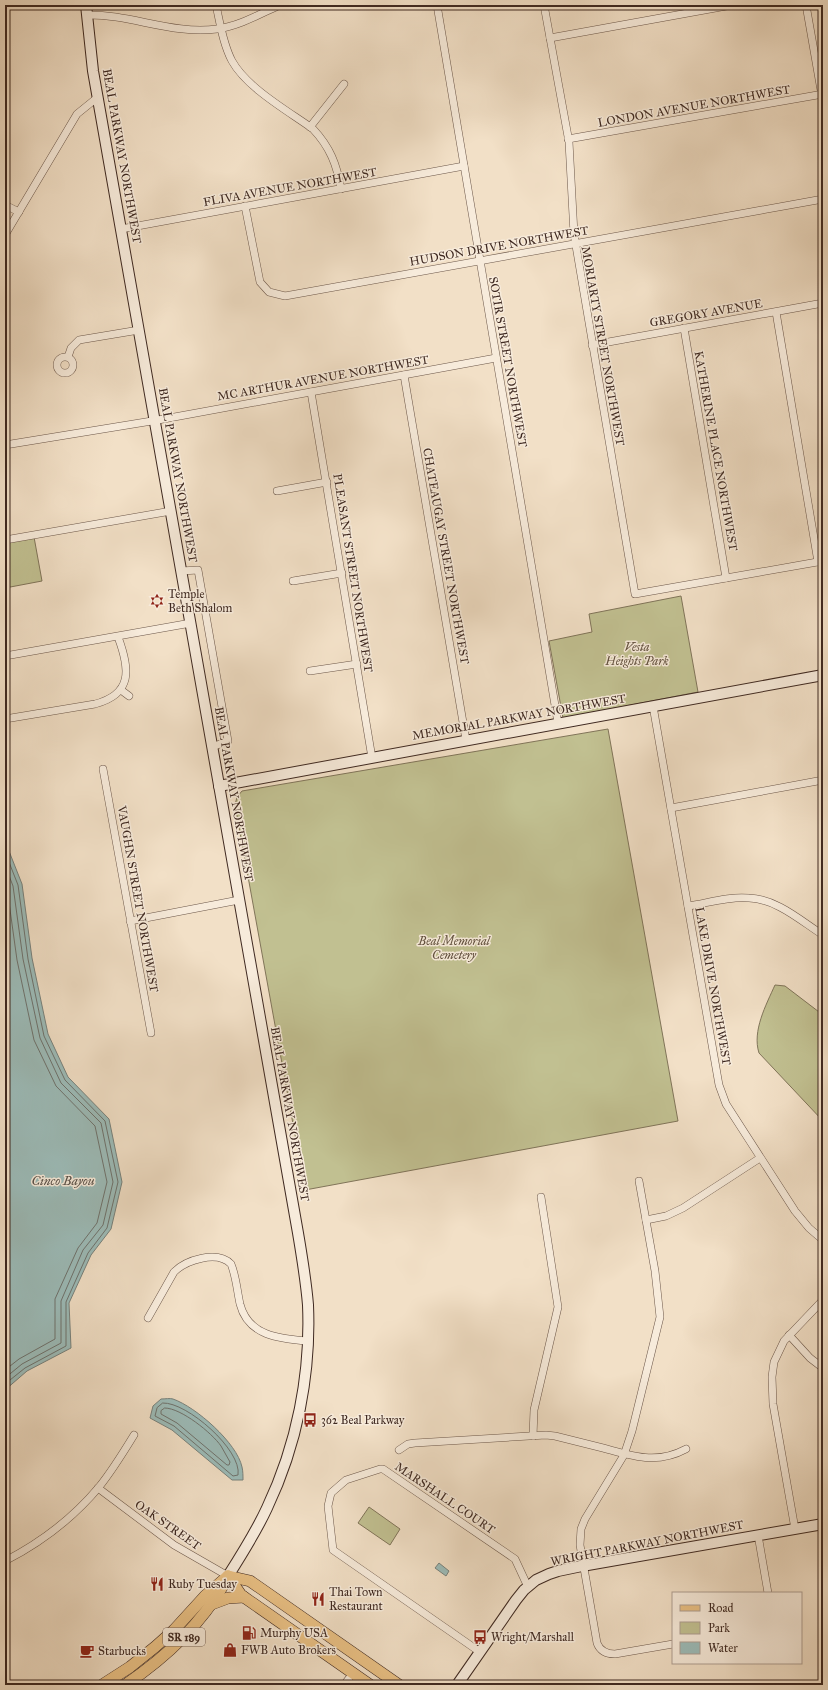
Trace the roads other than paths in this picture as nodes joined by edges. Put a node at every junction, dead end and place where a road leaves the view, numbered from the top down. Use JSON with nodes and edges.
{"nodes":[{"id":1,"x":216,"y":5,"type":"edge"},
{"id":2,"x":280,"y":5,"type":"edge"},
{"id":3,"x":437,"y":5,"type":"edge"},
{"id":4,"x":544,"y":5,"type":"edge"},
{"id":5,"x":732,"y":5,"type":"edge"},
{"id":6,"x":806,"y":5,"type":"edge"},
{"id":7,"x":87,"y":10,"type":"edge"},
{"id":8,"x":221,"y":28,"type":"junction"},
{"id":9,"x":550,"y":38,"type":"junction"},
{"id":10,"x":344,"y":84,"type":"dead end"},
{"id":11,"x":822,"y":94,"type":"edge"},
{"id":12,"x":98,"y":97,"type":"junction"},
{"id":13,"x":823,"y":102,"type":"edge"},
{"id":14,"x":310,"y":127,"type":"junction"},
{"id":15,"x":568,"y":139,"type":"junction"},
{"id":16,"x":464,"y":166,"type":"junction"},
{"id":17,"x":341,"y":189,"type":"junction"},
{"id":18,"x":823,"y":199,"type":"edge"},
{"id":19,"x":5,"y":205,"type":"edge"},
{"id":20,"x":246,"y":206,"type":"junction"},
{"id":21,"x":19,"y":212,"type":"junction"},
{"id":22,"x":121,"y":229,"type":"junction"},
{"id":23,"x":5,"y":235,"type":"edge"},
{"id":24,"x":575,"y":243,"type":"junction"},
{"id":25,"x":480,"y":260,"type":"junction"},
{"id":26,"x":823,"y":303,"type":"edge"},
{"id":27,"x":776,"y":312,"type":"junction"},
{"id":28,"x":684,"y":328,"type":"junction"},
{"id":29,"x":139,"y":330,"type":"junction"},
{"id":30,"x":592,"y":345,"type":"junction"},
{"id":31,"x":68,"y":357,"type":"dead end"},
{"id":32,"x":496,"y":358,"type":"junction"},
{"id":33,"x":404,"y":375,"type":"junction"},
{"id":34,"x":311,"y":392,"type":"junction"},
{"id":35,"x":155,"y":419,"type":"junction"},
{"id":36,"x":5,"y":445,"type":"edge"},
{"id":37,"x":327,"y":482,"type":"junction"},
{"id":38,"x":277,"y":491,"type":"dead end"},
{"id":39,"x":171,"y":511,"type":"junction"},
{"id":40,"x":5,"y":540,"type":"edge"},
{"id":41,"x":821,"y":561,"type":"edge"},
{"id":42,"x":181,"y":571,"type":"junction"},
{"id":43,"x":342,"y":573,"type":"junction"},
{"id":44,"x":726,"y":578,"type":"junction"},
{"id":45,"x":293,"y":581,"type":"dead end"},
{"id":46,"x":191,"y":623,"type":"junction"},
{"id":47,"x":118,"y":637,"type":"junction"},
{"id":48,"x":5,"y":656,"type":"edge"},
{"id":49,"x":357,"y":664,"type":"junction"},
{"id":50,"x":310,"y":671,"type":"dead end"},
{"id":51,"x":823,"y":675,"type":"edge"},
{"id":52,"x":121,"y":690,"type":"junction"},
{"id":53,"x":129,"y":696,"type":"dead end"},
{"id":54,"x":653,"y":706,"type":"junction"},
{"id":55,"x":5,"y":719,"type":"edge"},
{"id":56,"x":558,"y":724,"type":"junction"},
{"id":57,"x":466,"y":740,"type":"junction"},
{"id":58,"x":212,"y":747,"type":"junction"},
{"id":59,"x":372,"y":758,"type":"junction"},
{"id":60,"x":103,"y":769,"type":"dead end"},
{"id":61,"x":823,"y":780,"type":"edge"},
{"id":62,"x":219,"y":786,"type":"junction"},
{"id":63,"x":671,"y":808,"type":"junction"},
{"id":64,"x":240,"y":900,"type":"junction"},
{"id":65,"x":688,"y":906,"type":"junction"},
{"id":66,"x":130,"y":921,"type":"junction"},
{"id":67,"x":823,"y":935,"type":"edge"},
{"id":68,"x":150,"y":1033,"type":"dead end"},
{"id":69,"x":760,"y":1158,"type":"junction"},
{"id":70,"x":639,"y":1181,"type":"dead end"},
{"id":71,"x":541,"y":1197,"type":"dead end"},
{"id":72,"x":646,"y":1220,"type":"junction"},
{"id":73,"x":823,"y":1240,"type":"edge"},
{"id":74,"x":823,"y":1300,"type":"edge"},
{"id":75,"x":148,"y":1318,"type":"dead end"},
{"id":76,"x":788,"y":1335,"type":"junction"},
{"id":77,"x":308,"y":1341,"type":"junction"},
{"id":78,"x":823,"y":1368,"type":"edge"},
{"id":79,"x":134,"y":1435,"type":"dead end"},
{"id":80,"x":533,"y":1436,"type":"junction"},
{"id":81,"x":686,"y":1449,"type":"dead end"},
{"id":82,"x":399,"y":1450,"type":"dead end"},
{"id":83,"x":624,"y":1455,"type":"junction"},
{"id":84,"x":98,"y":1488,"type":"junction"},
{"id":85,"x":823,"y":1524,"type":"edge"},
{"id":86,"x":795,"y":1529,"type":"junction"},
{"id":87,"x":758,"y":1535,"type":"junction"},
{"id":88,"x":5,"y":1561,"type":"edge"},
{"id":89,"x":582,"y":1566,"type":"junction"},
{"id":90,"x":228,"y":1576,"type":"junction"},
{"id":91,"x":528,"y":1587,"type":"junction"},
{"id":92,"x":768,"y":1592,"type":"edge"},
{"id":93,"x":244,"y":1597,"type":"junction"},
{"id":94,"x":212,"y":1604,"type":"junction"},
{"id":95,"x":672,"y":1644,"type":"edge"},
{"id":96,"x":480,"y":1652,"type":"junction"},
{"id":97,"x":125,"y":1671,"type":"junction"},
{"id":98,"x":353,"y":1673,"type":"junction"},
{"id":99,"x":387,"y":1677,"type":"junction"},
{"id":100,"x":102,"y":1685,"type":"edge"},
{"id":101,"x":112,"y":1685,"type":"edge"},
{"id":102,"x":125,"y":1685,"type":"edge"},
{"id":103,"x":344,"y":1685,"type":"edge"},
{"id":104,"x":370,"y":1685,"type":"edge"},
{"id":105,"x":399,"y":1685,"type":"edge"},
{"id":106,"x":456,"y":1685,"type":"edge"}],
"edges":[{"from":1,"to":8,"type":"street"},
{"from":2,"to":8,"type":"street"},
{"from":3,"to":16,"type":"street","name":"SOTIR STREET NORTHWEST"},
{"from":4,"to":9,"type":"street","name":"MORIARTY STREET NORTHWEST"},
{"from":5,"to":9,"type":"street"},
{"from":6,"to":11,"type":"street"},
{"from":7,"to":8,"type":"street"},
{"from":7,"to":12,"type":"main road","name":"BEAL PARKWAY NORTHWEST","number":"SR 189"},
{"from":8,"to":14,"type":"street"},
{"from":9,"to":15,"type":"street","name":"MORIARTY STREET NORTHWEST"},
{"from":10,"to":14,"type":"street"},
{"from":11,"to":13,"type":"street"},
{"from":11,"to":15,"type":"street","name":"LONDON AVENUE NORTHWEST"},
{"from":12,"to":21,"type":"street"},
{"from":12,"to":22,"type":"main road","name":"BEAL PARKWAY NORTHWEST","number":"SR 189"},
{"from":14,"to":17,"type":"street"},
{"from":15,"to":24,"type":"street","name":"MORIARTY STREET NORTHWEST"},
{"from":16,"to":17,"type":"street","name":"FLIVA AVENUE NORTHWEST"},
{"from":16,"to":25,"type":"street","name":"SOTIR STREET NORTHWEST"},
{"from":17,"to":20,"type":"street","name":"FLIVA AVENUE NORTHWEST"},
{"from":18,"to":24,"type":"street","name":"HUDSON DRIVE NORTHWEST"},
{"from":19,"to":21,"type":"street"},
{"from":20,"to":22,"type":"street","name":"FLIVA AVENUE NORTHWEST"},
{"from":20,"to":25,"type":"street","name":"HUDSON DRIVE NORTHWEST"},
{"from":21,"to":23,"type":"street"},
{"from":22,"to":29,"type":"main road","name":"BEAL PARKWAY NORTHWEST","number":"SR 189"},
{"from":24,"to":25,"type":"street","name":"HUDSON DRIVE NORTHWEST"},
{"from":24,"to":30,"type":"street","name":"MORIARTY STREET NORTHWEST"},
{"from":25,"to":32,"type":"street","name":"SOTIR STREET NORTHWEST"},
{"from":26,"to":27,"type":"street","name":"GREGORY AVENUE"},
{"from":27,"to":28,"type":"street","name":"GREGORY AVENUE"},
{"from":27,"to":41,"type":"street"},
{"from":28,"to":30,"type":"street","name":"GREGORY AVENUE"},
{"from":28,"to":44,"type":"street","name":"KATHERINE PLACE NORTHWEST"},
{"from":29,"to":31,"type":"street"},
{"from":29,"to":35,"type":"main road","name":"BEAL PARKWAY NORTHWEST","number":"SR 189"},
{"from":30,"to":44,"type":"street","name":"MORIARTY STREET NORTHWEST"},
{"from":32,"to":33,"type":"street","name":"MC ARTHUR AVENUE NORTHWEST"},
{"from":32,"to":56,"type":"street","name":"SOTIR STREET NORTHWEST"},
{"from":33,"to":34,"type":"street","name":"MC ARTHUR AVENUE NORTHWEST"},
{"from":33,"to":57,"type":"street","name":"CHATEAUGAY STREET NORTHWEST"},
{"from":34,"to":35,"type":"street","name":"MC ARTHUR AVENUE NORTHWEST"},
{"from":34,"to":37,"type":"street","name":"PLEASANT STREET NORTHWEST"},
{"from":35,"to":36,"type":"street","name":"MC ARTHUR AVENUE NORTHWEST"},
{"from":35,"to":39,"type":"main road","name":"BEAL PARKWAY NORTHWEST","number":"SR 189"},
{"from":37,"to":38,"type":"street"},
{"from":37,"to":43,"type":"street","name":"PLEASANT STREET NORTHWEST"},
{"from":39,"to":40,"type":"street"},
{"from":39,"to":42,"type":"main road","name":"BEAL PARKWAY NORTHWEST","number":"SR 189"},
{"from":41,"to":44,"type":"street"},
{"from":42,"to":46,"type":"main road","name":"BEAL PARKWAY NORTHWEST","number":"SR 189"},
{"from":42,"to":58,"type":"street"},
{"from":43,"to":45,"type":"street"},
{"from":43,"to":49,"type":"street","name":"PLEASANT STREET NORTHWEST"},
{"from":46,"to":47,"type":"street"},
{"from":46,"to":58,"type":"main road","name":"BEAL PARKWAY NORTHWEST","number":"SR 189"},
{"from":47,"to":48,"type":"street"},
{"from":47,"to":52,"type":"street"},
{"from":49,"to":50,"type":"street"},
{"from":49,"to":59,"type":"street","name":"PLEASANT STREET NORTHWEST"},
{"from":51,"to":54,"type":"main road","name":"MEMORIAL PARKWAY NORTHWEST"},
{"from":52,"to":53,"type":"street"},
{"from":52,"to":55,"type":"street"},
{"from":54,"to":56,"type":"main road","name":"MEMORIAL PARKWAY NORTHWEST"},
{"from":54,"to":63,"type":"street","name":"LAKE DRIVE NORTHWEST"},
{"from":56,"to":57,"type":"main road","name":"MEMORIAL PARKWAY NORTHWEST"},
{"from":57,"to":59,"type":"main road","name":"MEMORIAL PARKWAY NORTHWEST"},
{"from":58,"to":62,"type":"main road","name":"BEAL PARKWAY NORTHWEST","number":"SR 189"},
{"from":59,"to":62,"type":"main road","name":"MEMORIAL PARKWAY NORTHWEST"},
{"from":60,"to":66,"type":"street","name":"VAUGHN STREET NORTHWEST"},
{"from":61,"to":63,"type":"street"},
{"from":62,"to":64,"type":"main road","name":"BEAL PARKWAY NORTHWEST","number":"SR 189"},
{"from":63,"to":65,"type":"street","name":"LAKE DRIVE NORTHWEST"},
{"from":64,"to":66,"type":"street"},
{"from":64,"to":77,"type":"main road","name":"BEAL PARKWAY NORTHWEST","number":"SR 189"},
{"from":65,"to":67,"type":"street"},
{"from":65,"to":69,"type":"street","name":"LAKE DRIVE NORTHWEST"},
{"from":66,"to":68,"type":"street","name":"VAUGHN STREET NORTHWEST"},
{"from":69,"to":72,"type":"street"},
{"from":69,"to":73,"type":"street","name":"LAKE DRIVE NORTHWEST"},
{"from":70,"to":72,"type":"street"},
{"from":71,"to":80,"type":"street"},
{"from":72,"to":83,"type":"street"},
{"from":74,"to":76,"type":"street"},
{"from":75,"to":77,"type":"street"},
{"from":76,"to":78,"type":"street"},
{"from":76,"to":86,"type":"street"},
{"from":77,"to":90,"type":"main road","name":"BEAL PARKWAY NORTHWEST","number":"SR 189"},
{"from":79,"to":84,"type":"street"},
{"from":80,"to":82,"type":"street"},
{"from":80,"to":83,"type":"street"},
{"from":81,"to":83,"type":"street"},
{"from":83,"to":89,"type":"street"},
{"from":84,"to":88,"type":"street"},
{"from":84,"to":90,"type":"street","name":"OAK STREET"},
{"from":85,"to":86,"type":"main road","name":"WRIGHT PARKWAY NORTHWEST"},
{"from":86,"to":87,"type":"main road","name":"WRIGHT PARKWAY NORTHWEST"},
{"from":87,"to":89,"type":"main road","name":"WRIGHT PARKWAY NORTHWEST"},
{"from":87,"to":92,"type":"street"},
{"from":89,"to":91,"type":"main road","name":"WRIGHT PARKWAY NORTHWEST"},
{"from":89,"to":95,"type":"street"},
{"from":90,"to":93,"type":"main road"},
{"from":90,"to":94,"type":"main road","name":"BEAL PARKWAY NORTHWEST","number":"SR 189"},
{"from":90,"to":97,"type":"main road","name":"BEAL PARKWAY NORTHWEST","number":"SR 189"},
{"from":90,"to":99,"type":"main road"},
{"from":91,"to":96,"type":"main road","name":"WRIGHT PARKWAY NORTHWEST"},
{"from":91,"to":96,"type":"street","name":"MARSHALL COURT"},
{"from":93,"to":94,"type":"main road"},
{"from":93,"to":98,"type":"main road"},
{"from":94,"to":102,"type":"main road","name":"BEAL PARKWAY NORTHWEST","number":"SR 189"},
{"from":96,"to":106,"type":"main road","name":"WRIGHT PARKWAY NORTHWEST"},
{"from":97,"to":100,"type":"main road","name":"BEAL PARKWAY NORTHWEST","number":"SR 189"},
{"from":97,"to":101,"type":"main road"},
{"from":98,"to":99,"type":"main road"},
{"from":98,"to":103,"type":"street"},
{"from":98,"to":104,"type":"main road"},
{"from":99,"to":105,"type":"main road"}]}
